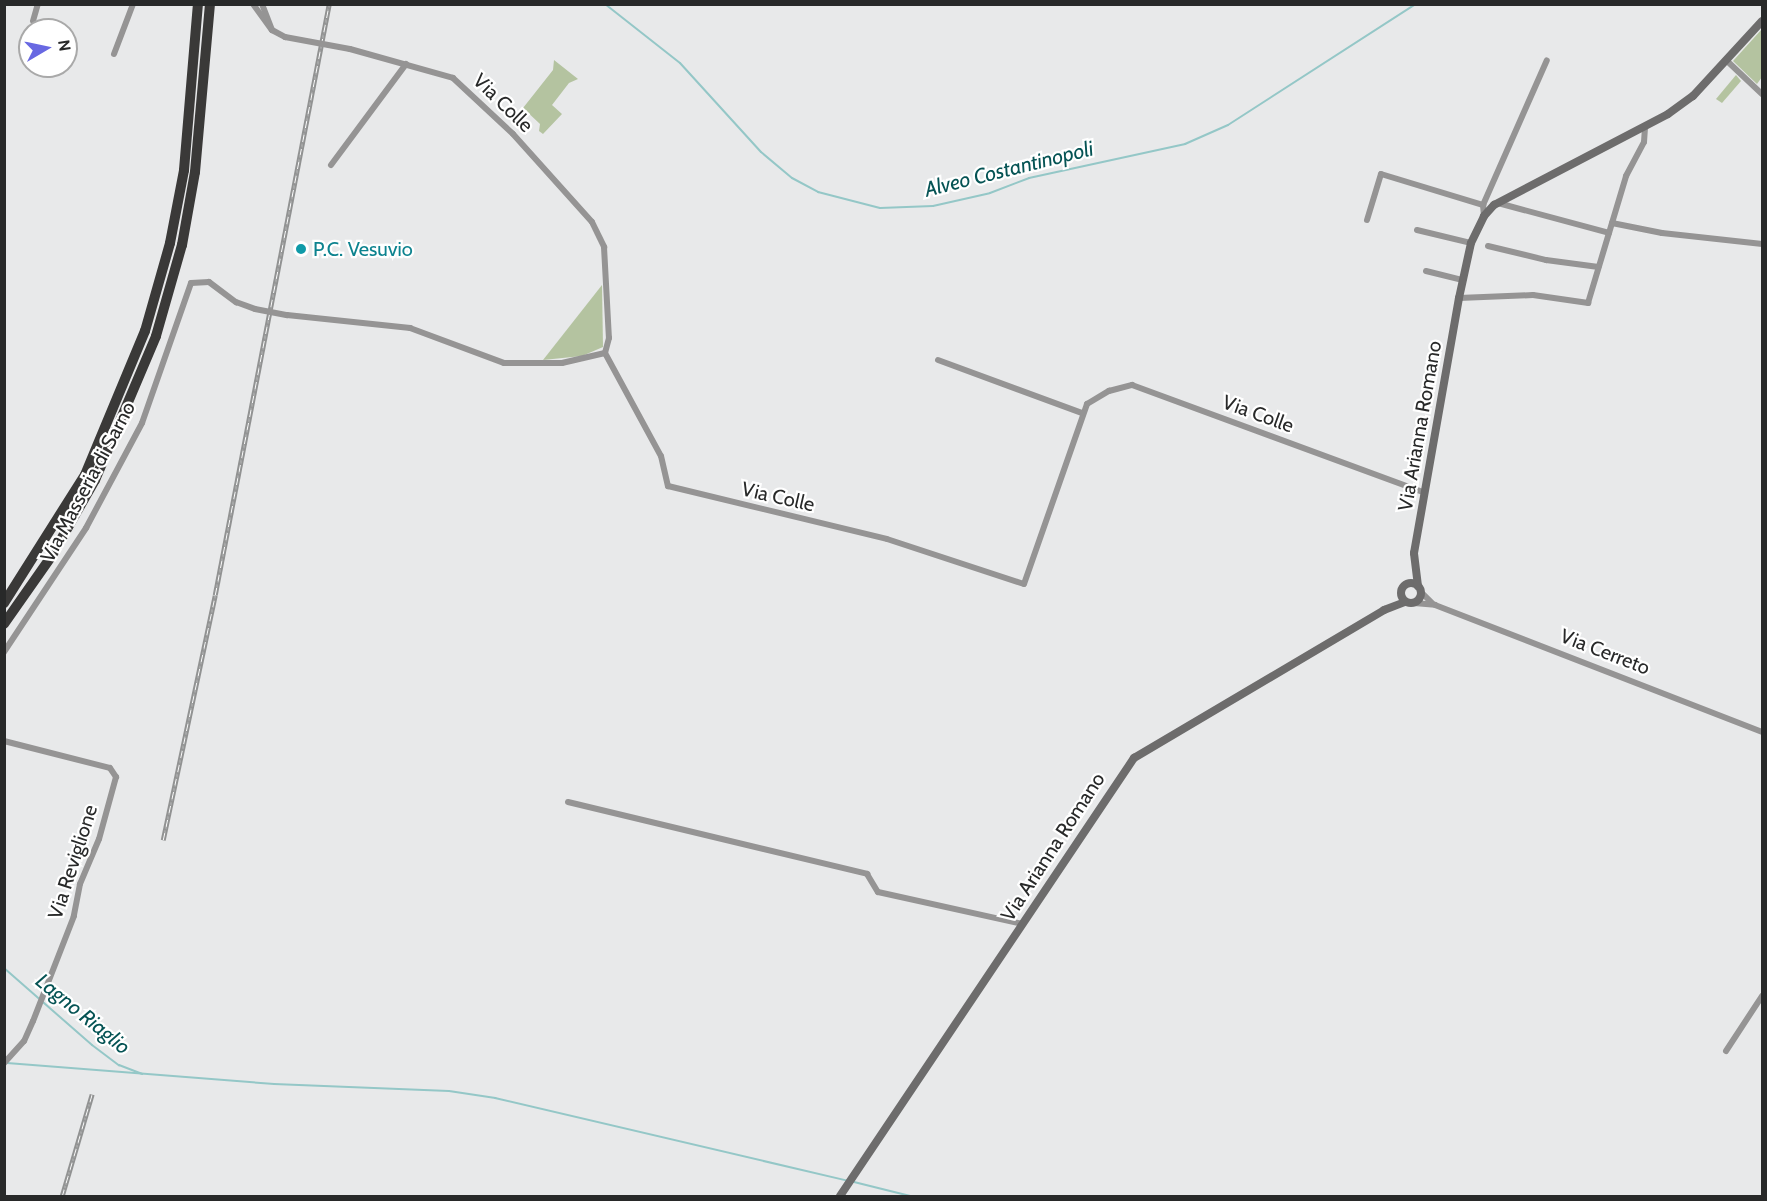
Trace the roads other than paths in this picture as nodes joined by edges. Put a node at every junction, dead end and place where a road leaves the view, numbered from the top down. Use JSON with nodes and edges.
{"nodes":[{"id":1,"x":133,"y":4,"type":"edge"},
{"id":2,"x":198,"y":4,"type":"edge"},
{"id":3,"x":210,"y":4,"type":"edge"},
{"id":4,"x":253,"y":4,"type":"edge"},
{"id":5,"x":262,"y":4,"type":"edge"},
{"id":6,"x":1762,"y":21,"type":"edge"},
{"id":7,"x":272,"y":30,"type":"junction"},
{"id":8,"x":114,"y":54,"type":"dead end"},
{"id":9,"x":1547,"y":60,"type":"dead end"},
{"id":10,"x":1726,"y":60,"type":"junction"},
{"id":11,"x":406,"y":64,"type":"junction"},
{"id":12,"x":1762,"y":94,"type":"edge"},
{"id":13,"x":1645,"y":127,"type":"junction"},
{"id":14,"x":331,"y":165,"type":"dead end"},
{"id":15,"x":1498,"y":203,"type":"junction"},
{"id":16,"x":1483,"y":205,"type":"junction"},
{"id":17,"x":1484,"y":216,"type":"junction"},
{"id":18,"x":1367,"y":220,"type":"dead end"},
{"id":19,"x":1612,"y":223,"type":"junction"},
{"id":20,"x":1417,"y":230,"type":"dead end"},
{"id":21,"x":1609,"y":233,"type":"junction"},
{"id":22,"x":1472,"y":243,"type":"junction"},
{"id":23,"x":1762,"y":244,"type":"edge"},
{"id":24,"x":1488,"y":246,"type":"dead end"},
{"id":25,"x":1599,"y":267,"type":"junction"},
{"id":26,"x":1426,"y":272,"type":"dead end"},
{"id":27,"x":1463,"y":280,"type":"junction"},
{"id":28,"x":1459,"y":298,"type":"junction"},
{"id":29,"x":605,"y":353,"type":"junction"},
{"id":30,"x":939,"y":360,"type":"dead end"},
{"id":31,"x":1082,"y":413,"type":"junction"},
{"id":32,"x":1425,"y":493,"type":"junction"},
{"id":33,"x":1413,"y":560,"type":"junction"},
{"id":34,"x":1403,"y":587,"type":"junction"},
{"id":35,"x":1419,"y":589,"type":"junction"},
{"id":36,"x":1410,"y":602,"type":"junction"},
{"id":37,"x":4,"y":603,"type":"edge"},
{"id":38,"x":1435,"y":605,"type":"junction"},
{"id":39,"x":1383,"y":610,"type":"junction"},
{"id":40,"x":4,"y":624,"type":"edge"},
{"id":41,"x":4,"y":652,"type":"edge"},
{"id":42,"x":1762,"y":732,"type":"edge"},
{"id":43,"x":4,"y":741,"type":"edge"},
{"id":44,"x":568,"y":802,"type":"dead end"},
{"id":45,"x":1022,"y":924,"type":"junction"},
{"id":46,"x":1762,"y":996,"type":"edge"},
{"id":47,"x":1726,"y":1051,"type":"dead end"},
{"id":48,"x":5,"y":1062,"type":"edge"},
{"id":49,"x":840,"y":1197,"type":"edge"}],
"edges":[{"from":1,"to":8,"type":"street"},
{"from":2,"to":37,"type":"highway"},
{"from":3,"to":40,"type":"highway"},
{"from":4,"to":7,"type":"street","name":"Via Colle"},
{"from":5,"to":7,"type":"street"},
{"from":6,"to":10,"type":"street","name":"Via Arianna Romano"},
{"from":7,"to":11,"type":"street","name":"Via Colle","bridge":true},
{"from":9,"to":16,"type":"street"},
{"from":10,"to":12,"type":"street"},
{"from":10,"to":13,"type":"street","name":"Via Arianna Romano"},
{"from":11,"to":14,"type":"street"},
{"from":11,"to":29,"type":"street","name":"Via Colle"},
{"from":13,"to":15,"type":"street","name":"Via Arianna Romano"},
{"from":13,"to":19,"type":"street"},
{"from":15,"to":17,"type":"street","name":"Via Arianna Romano"},
{"from":15,"to":21,"type":"street"},
{"from":16,"to":17,"type":"street"},
{"from":16,"to":18,"type":"street"},
{"from":17,"to":22,"type":"street","name":"Via Arianna Romano"},
{"from":19,"to":21,"type":"street"},
{"from":19,"to":23,"type":"street"},
{"from":20,"to":22,"type":"street"},
{"from":21,"to":25,"type":"street"},
{"from":22,"to":27,"type":"street","name":"Via Arianna Romano"},
{"from":24,"to":25,"type":"street"},
{"from":25,"to":28,"type":"street"},
{"from":26,"to":27,"type":"street"},
{"from":27,"to":28,"type":"street","name":"Via Arianna Romano"},
{"from":28,"to":32,"type":"street","name":"Via Arianna Romano"},
{"from":29,"to":31,"type":"street","name":"Via Colle"},
{"from":29,"to":41,"type":"street","name":"Via Masseria di Sarno","bridge":true},
{"from":30,"to":31,"type":"street"},
{"from":31,"to":32,"type":"street","name":"Via Colle"},
{"from":32,"to":33,"type":"street","name":"Via Arianna Romano"},
{"from":33,"to":34,"type":"street","name":"Via Arianna Romano"},
{"from":33,"to":35,"type":"street","name":"Via Arianna Romano"},
{"from":34,"to":35,"type":"street"},
{"from":34,"to":36,"type":"street"},
{"from":34,"to":39,"type":"street","name":"Via Arianna Romano"},
{"from":35,"to":36,"type":"street"},
{"from":35,"to":38,"type":"street","name":"Via Cerreto"},
{"from":36,"to":38,"type":"street","name":"Via Cerreto"},
{"from":36,"to":39,"type":"street","name":"Via Arianna Romano"},
{"from":38,"to":42,"type":"street","name":"Via Cerreto"},
{"from":39,"to":45,"type":"street","name":"Via Arianna Romano"},
{"from":43,"to":48,"type":"street","name":"Via Reviglione"},
{"from":44,"to":45,"type":"street"},
{"from":45,"to":49,"type":"street","name":"Via Arianna Romano"},
{"from":46,"to":47,"type":"street"}]}
